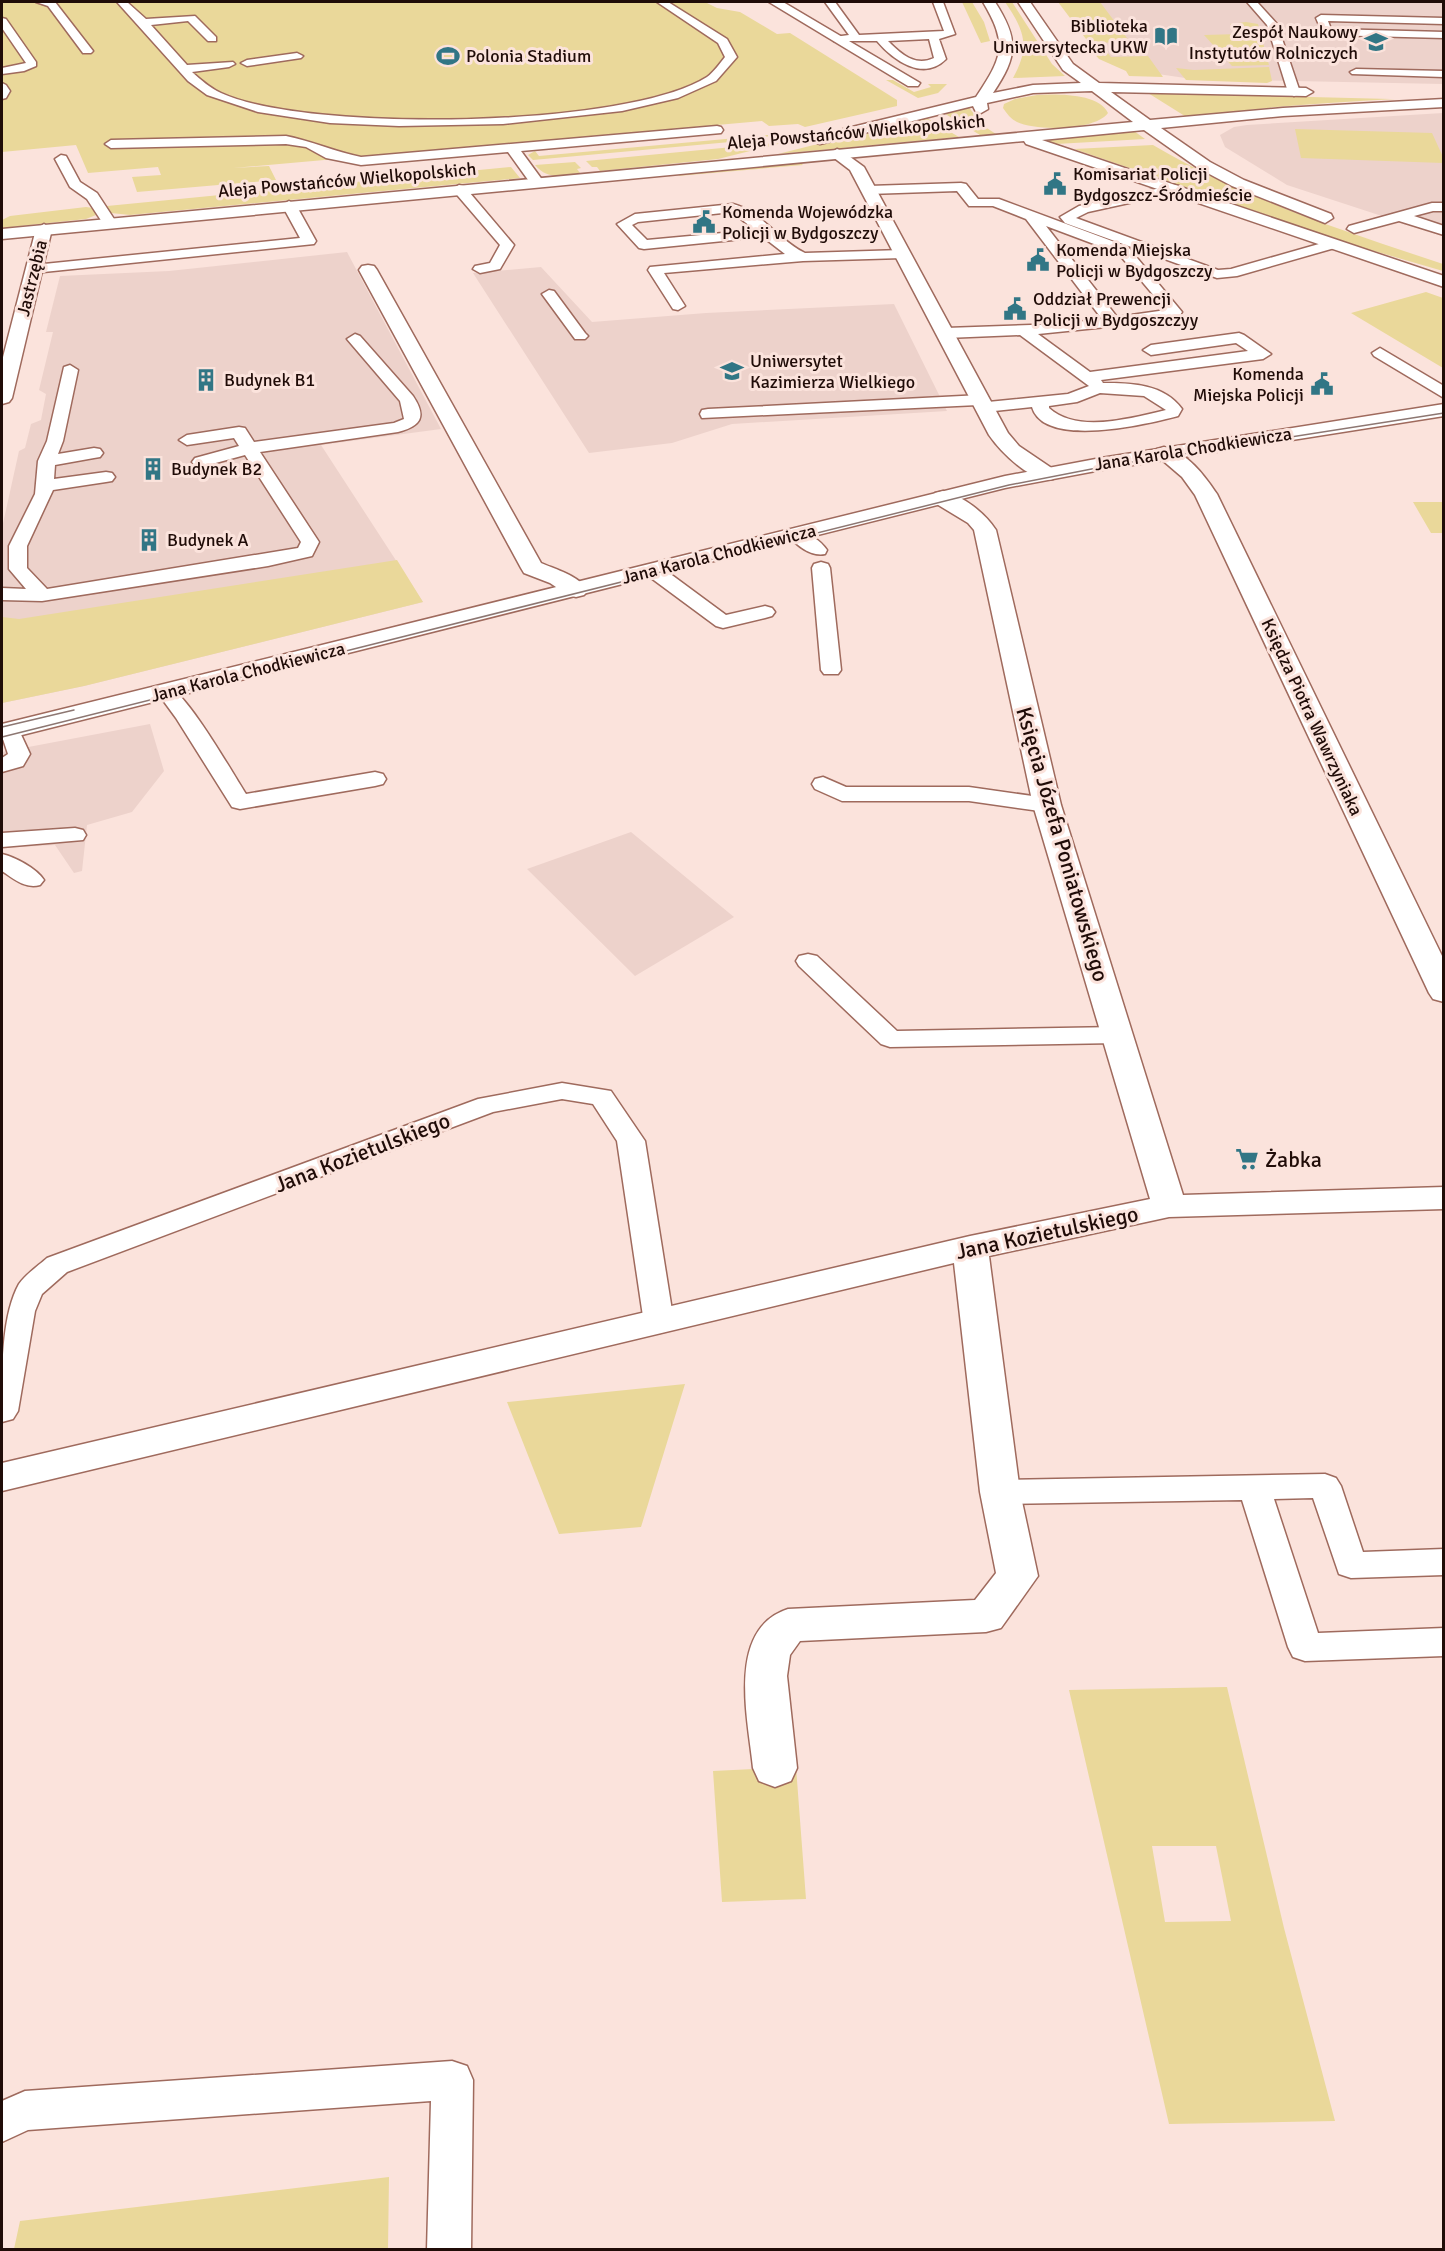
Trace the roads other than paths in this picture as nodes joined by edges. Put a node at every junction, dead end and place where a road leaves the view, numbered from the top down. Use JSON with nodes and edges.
{"nodes":[{"id":1,"x":52,"y":2,"type":"edge"},
{"id":2,"x":122,"y":2,"type":"edge"},
{"id":3,"x":662,"y":2,"type":"edge"},
{"id":4,"x":830,"y":2,"type":"edge"},
{"id":5,"x":938,"y":2,"type":"edge"},
{"id":6,"x":989,"y":2,"type":"edge"},
{"id":7,"x":1024,"y":2,"type":"edge"},
{"id":8,"x":1252,"y":2,"type":"edge"},
{"id":9,"x":782,"y":3,"type":"edge"},
{"id":10,"x":1382,"y":20,"type":"junction"},
{"id":11,"x":2,"y":21,"type":"edge"},
{"id":12,"x":1443,"y":21,"type":"edge"},
{"id":13,"x":143,"y":22,"type":"junction"},
{"id":14,"x":1390,"y":34,"type":"junction"},
{"id":15,"x":1443,"y":35,"type":"edge"},
{"id":16,"x":933,"y":36,"type":"junction"},
{"id":17,"x":879,"y":37,"type":"junction"},
{"id":18,"x":856,"y":38,"type":"junction"},
{"id":19,"x":838,"y":39,"type":"junction"},
{"id":20,"x":162,"y":44,"type":"junction"},
{"id":21,"x":1398,"y":50,"type":"dead end"},
{"id":22,"x":87,"y":51,"type":"dead end"},
{"id":23,"x":297,"y":56,"type":"dead end"},
{"id":24,"x":247,"y":63,"type":"dead end"},
{"id":25,"x":229,"y":64,"type":"dead end"},
{"id":26,"x":184,"y":69,"type":"junction"},
{"id":27,"x":2,"y":71,"type":"edge"},
{"id":28,"x":1356,"y":72,"type":"dead end"},
{"id":29,"x":1443,"y":74,"type":"edge"},
{"id":30,"x":913,"y":83,"type":"dead end"},
{"id":31,"x":2,"y":87,"type":"edge"},
{"id":32,"x":1098,"y":88,"type":"junction"},
{"id":33,"x":1294,"y":92,"type":"junction"},
{"id":34,"x":1318,"y":93,"type":"dead end"},
{"id":35,"x":1353,"y":93,"type":"dead end"},
{"id":36,"x":2,"y":95,"type":"edge"},
{"id":37,"x":1443,"y":95,"type":"edge"},
{"id":38,"x":982,"y":99,"type":"junction"},
{"id":39,"x":1443,"y":103,"type":"edge"},
{"id":40,"x":1149,"y":126,"type":"junction"},
{"id":41,"x":717,"y":130,"type":"dead end"},
{"id":42,"x":1020,"y":136,"type":"junction"},
{"id":43,"x":111,"y":144,"type":"dead end"},
{"id":44,"x":512,"y":148,"type":"junction"},
{"id":45,"x":837,"y":154,"type":"junction"},
{"id":46,"x":61,"y":159,"type":"dead end"},
{"id":47,"x":696,"y":167,"type":"junction"},
{"id":48,"x":536,"y":181,"type":"junction"},
{"id":49,"x":459,"y":189,"type":"junction"},
{"id":50,"x":1174,"y":189,"type":"junction"},
{"id":51,"x":869,"y":190,"type":"junction"},
{"id":52,"x":289,"y":205,"type":"junction"},
{"id":53,"x":1443,"y":207,"type":"edge"},
{"id":54,"x":1399,"y":216,"type":"junction"},
{"id":55,"x":1032,"y":217,"type":"junction"},
{"id":56,"x":109,"y":222,"type":"junction"},
{"id":57,"x":44,"y":229,"type":"junction"},
{"id":58,"x":1354,"y":229,"type":"junction"},
{"id":59,"x":1443,"y":231,"type":"edge"},
{"id":60,"x":766,"y":232,"type":"junction"},
{"id":61,"x":2,"y":234,"type":"edge"},
{"id":62,"x":1388,"y":240,"type":"dead end"},
{"id":63,"x":1334,"y":244,"type":"junction"},
{"id":64,"x":902,"y":254,"type":"junction"},
{"id":65,"x":803,"y":257,"type":"junction"},
{"id":66,"x":34,"y":269,"type":"junction"},
{"id":67,"x":480,"y":269,"type":"dead end"},
{"id":68,"x":368,"y":270,"type":"dead end"},
{"id":69,"x":1443,"y":282,"type":"edge"},
{"id":70,"x":549,"y":294,"type":"dead end"},
{"id":71,"x":678,"y":306,"type":"dead end"},
{"id":72,"x":1113,"y":322,"type":"junction"},
{"id":73,"x":1024,"y":330,"type":"junction"},
{"id":74,"x":946,"y":333,"type":"junction"},
{"id":75,"x":580,"y":336,"type":"dead end"},
{"id":76,"x":355,"y":339,"type":"dead end"},
{"id":77,"x":1151,"y":350,"type":"dead end"},
{"id":78,"x":1380,"y":353,"type":"dead end"},
{"id":79,"x":70,"y":370,"type":"dead end"},
{"id":80,"x":1092,"y":383,"type":"junction"},
{"id":81,"x":1443,"y":393,"type":"edge"},
{"id":82,"x":2,"y":398,"type":"edge"},
{"id":83,"x":983,"y":404,"type":"junction"},
{"id":84,"x":1042,"y":404,"type":"junction"},
{"id":85,"x":411,"y":406,"type":"junction"},
{"id":86,"x":388,"y":410,"type":"dead end"},
{"id":87,"x":1443,"y":410,"type":"edge"},
{"id":88,"x":708,"y":414,"type":"dead end"},
{"id":89,"x":262,"y":429,"type":"dead end"},
{"id":90,"x":239,"y":432,"type":"junction"},
{"id":91,"x":188,"y":440,"type":"dead end"},
{"id":92,"x":250,"y":448,"type":"junction"},
{"id":93,"x":94,"y":453,"type":"dead end"},
{"id":94,"x":1164,"y":453,"type":"junction"},
{"id":95,"x":47,"y":461,"type":"junction"},
{"id":96,"x":201,"y":462,"type":"dead end"},
{"id":97,"x":1045,"y":474,"type":"junction"},
{"id":98,"x":106,"y":477,"type":"dead end"},
{"id":99,"x":45,"y":486,"type":"junction"},
{"id":100,"x":943,"y":498,"type":"junction"},
{"id":101,"x":797,"y":535,"type":"junction"},
{"id":102,"x":654,"y":571,"type":"junction"},
{"id":103,"x":576,"y":590,"type":"junction"},
{"id":104,"x":2,"y":594,"type":"edge"},
{"id":105,"x":42,"y":595,"type":"junction"},
{"id":106,"x":765,"y":612,"type":"dead end"},
{"id":107,"x":831,"y":670,"type":"dead end"},
{"id":108,"x":167,"y":692,"type":"junction"},
{"id":109,"x":6,"y":731,"type":"edge"},
{"id":110,"x":2,"y":765,"type":"edge"},
{"id":111,"x":375,"y":779,"type":"dead end"},
{"id":112,"x":823,"y":784,"type":"dead end"},
{"id":113,"x":1047,"y":805,"type":"junction"},
{"id":114,"x":75,"y":834,"type":"dead end"},
{"id":115,"x":2,"y":840,"type":"edge"},
{"id":116,"x":2,"y":861,"type":"edge"},
{"id":117,"x":32,"y":880,"type":"dead end"},
{"id":118,"x":808,"y":961,"type":"dead end"},
{"id":119,"x":1443,"y":993,"type":"edge"},
{"id":120,"x":1118,"y":1035,"type":"junction"},
{"id":121,"x":1443,"y":1198,"type":"edge"},
{"id":122,"x":1169,"y":1206,"type":"junction"},
{"id":123,"x":970,"y":1248,"type":"junction"},
{"id":124,"x":659,"y":1323,"type":"junction"},
{"id":125,"x":2,"y":1411,"type":"edge"},
{"id":126,"x":2,"y":1477,"type":"edge"},
{"id":127,"x":1254,"y":1488,"type":"junction"},
{"id":128,"x":1000,"y":1492,"type":"junction"},
{"id":129,"x":1443,"y":1562,"type":"edge"},
{"id":130,"x":1443,"y":1642,"type":"edge"},
{"id":131,"x":775,"y":1768,"type":"dead end"},
{"id":132,"x":2,"y":2122,"type":"edge"},
{"id":133,"x":448,"y":2250,"type":"edge"}],
"edges":[{"from":1,"to":22,"type":"lane"},
{"from":2,"to":13,"type":"lane"},
{"from":3,"to":26,"type":"lane"},
{"from":4,"to":18,"type":"lane"},
{"from":5,"to":16,"type":"lane"},
{"from":6,"to":38,"type":"street"},
{"from":7,"to":32,"type":"street"},
{"from":8,"to":33,"type":"lane"},
{"from":9,"to":19,"type":"street"},
{"from":10,"to":12,"type":"lane"},
{"from":10,"to":14,"type":"lane"},
{"from":10,"to":14,"type":"lane"},
{"from":11,"to":27,"type":"lane"},
{"from":13,"to":20,"type":"lane"},
{"from":13,"to":20,"type":"lane"},
{"from":14,"to":15,"type":"lane"},
{"from":14,"to":21,"type":"lane"},
{"from":16,"to":17,"type":"lane"},
{"from":16,"to":17,"type":"lane"},
{"from":17,"to":18,"type":"lane"},
{"from":18,"to":19,"type":"lane"},
{"from":19,"to":30,"type":"street"},
{"from":20,"to":26,"type":"lane"},
{"from":23,"to":24,"type":"lane"},
{"from":25,"to":26,"type":"lane"},
{"from":28,"to":29,"type":"lane"},
{"from":31,"to":36,"type":"lane"},
{"from":32,"to":33,"type":"street"},
{"from":32,"to":38,"type":"street","name":"Aleja Powstańców Wielkopolskich"},
{"from":32,"to":40,"type":"street"},
{"from":33,"to":34,"type":"street"},
{"from":35,"to":37,"type":"street"},
{"from":38,"to":42,"type":"street"},
{"from":38,"to":47,"type":"street","name":"Aleja Powstańców Wielkopolskich"},
{"from":39,"to":40,"type":"street"},
{"from":40,"to":42,"type":"street","name":"Aleja Powstańców Wielkopolskich"},
{"from":40,"to":58,"type":"street"},
{"from":41,"to":44,"type":"lane"},
{"from":42,"to":45,"type":"street","name":"Aleja Powstańców Wielkopolskich"},
{"from":42,"to":50,"type":"street"},
{"from":43,"to":44,"type":"lane"},
{"from":44,"to":48,"type":"lane"},
{"from":45,"to":47,"type":"street","name":"Aleja Powstańców Wielkopolskich"},
{"from":45,"to":51,"type":"street"},
{"from":46,"to":56,"type":"lane"},
{"from":47,"to":48,"type":"street","name":"Aleja Powstańców Wielkopolskich"},
{"from":48,"to":49,"type":"street","name":"Aleja Powstańców Wielkopolskich"},
{"from":49,"to":52,"type":"street","name":"Aleja Powstańców Wielkopolskich"},
{"from":49,"to":67,"type":"lane"},
{"from":50,"to":63,"type":"street"},
{"from":50,"to":63,"type":"lane"},
{"from":51,"to":55,"type":"lane"},
{"from":51,"to":64,"type":"street"},
{"from":52,"to":56,"type":"street","name":"Aleja Powstańców Wielkopolskich"},
{"from":52,"to":66,"type":"lane"},
{"from":53,"to":54,"type":"lane"},
{"from":54,"to":58,"type":"lane"},
{"from":54,"to":59,"type":"lane"},
{"from":55,"to":72,"type":"lane"},
{"from":55,"to":72,"type":"lane"},
{"from":56,"to":57,"type":"street","name":"Aleja Powstańców Wielkopolskich"},
{"from":57,"to":61,"type":"street","name":"Aleja Powstańców Wielkopolskich"},
{"from":57,"to":66,"type":"street","name":"Jastrzębia"},
{"from":58,"to":62,"type":"street"},
{"from":60,"to":60,"type":"lane"},
{"from":60,"to":65,"type":"lane"},
{"from":63,"to":69,"type":"street"},
{"from":64,"to":65,"type":"lane"},
{"from":64,"to":74,"type":"street"},
{"from":65,"to":71,"type":"lane"},
{"from":66,"to":82,"type":"street","name":"Jastrzębia"},
{"from":68,"to":103,"type":"street"},
{"from":70,"to":75,"type":"lane"},
{"from":72,"to":73,"type":"lane"},
{"from":73,"to":74,"type":"lane"},
{"from":73,"to":80,"type":"lane"},
{"from":74,"to":83,"type":"street"},
{"from":76,"to":85,"type":"lane"},
{"from":77,"to":80,"type":"lane"},
{"from":78,"to":81,"type":"lane"},
{"from":79,"to":95,"type":"lane"},
{"from":80,"to":84,"type":"lane"},
{"from":80,"to":84,"type":"lane"},
{"from":83,"to":84,"type":"lane"},
{"from":83,"to":88,"type":"lane"},
{"from":83,"to":97,"type":"street"},
{"from":85,"to":86,"type":"lane"},
{"from":85,"to":92,"type":"lane"},
{"from":87,"to":94,"type":"street","name":"Jana Karola Chodkiewicza"},
{"from":89,"to":90,"type":"lane"},
{"from":90,"to":91,"type":"lane"},
{"from":90,"to":92,"type":"lane"},
{"from":92,"to":96,"type":"lane"},
{"from":92,"to":105,"type":"lane"},
{"from":93,"to":95,"type":"lane"},
{"from":94,"to":97,"type":"street","name":"Jana Karola Chodkiewicza"},
{"from":94,"to":119,"type":"street","name":"Księdza Piotra Wawrzyniaka"},
{"from":95,"to":99,"type":"lane"},
{"from":97,"to":100,"type":"street","name":"Jana Karola Chodkiewicza"},
{"from":98,"to":99,"type":"lane"},
{"from":99,"to":105,"type":"lane"},
{"from":100,"to":101,"type":"street","name":"Jana Karola Chodkiewicza"},
{"from":100,"to":113,"type":"street","name":"Księcia Józefa Poniatowskiego"},
{"from":101,"to":102,"type":"street","name":"Jana Karola Chodkiewicza"},
{"from":101,"to":107,"type":"lane"},
{"from":102,"to":103,"type":"street","name":"Jana Karola Chodkiewicza"},
{"from":102,"to":106,"type":"lane"},
{"from":103,"to":108,"type":"street","name":"Jana Karola Chodkiewicza"},
{"from":104,"to":105,"type":"lane"},
{"from":108,"to":109,"type":"street","name":"Jana Karola Chodkiewicza"},
{"from":108,"to":111,"type":"lane"},
{"from":109,"to":110,"type":"lane"},
{"from":112,"to":113,"type":"lane"},
{"from":113,"to":120,"type":"street","name":"Księcia Józefa Poniatowskiego"},
{"from":114,"to":115,"type":"lane"},
{"from":116,"to":117,"type":"lane"},
{"from":118,"to":120,"type":"lane"},
{"from":120,"to":122,"type":"street","name":"Księcia Józefa Poniatowskiego"},
{"from":121,"to":122,"type":"street","name":"Jana Kozietulskiego"},
{"from":122,"to":123,"type":"street","name":"Jana Kozietulskiego"},
{"from":123,"to":124,"type":"street","name":"Jana Kozietulskiego"},
{"from":123,"to":128,"type":"street"},
{"from":124,"to":125,"type":"lane","name":"Jana Kozietulskiego"},
{"from":124,"to":126,"type":"street","name":"Jana Kozietulskiego"},
{"from":127,"to":128,"type":"lane"},
{"from":127,"to":129,"type":"lane"},
{"from":127,"to":130,"type":"lane"},
{"from":128,"to":131,"type":"street"},
{"from":132,"to":133,"type":"lane"}]}
